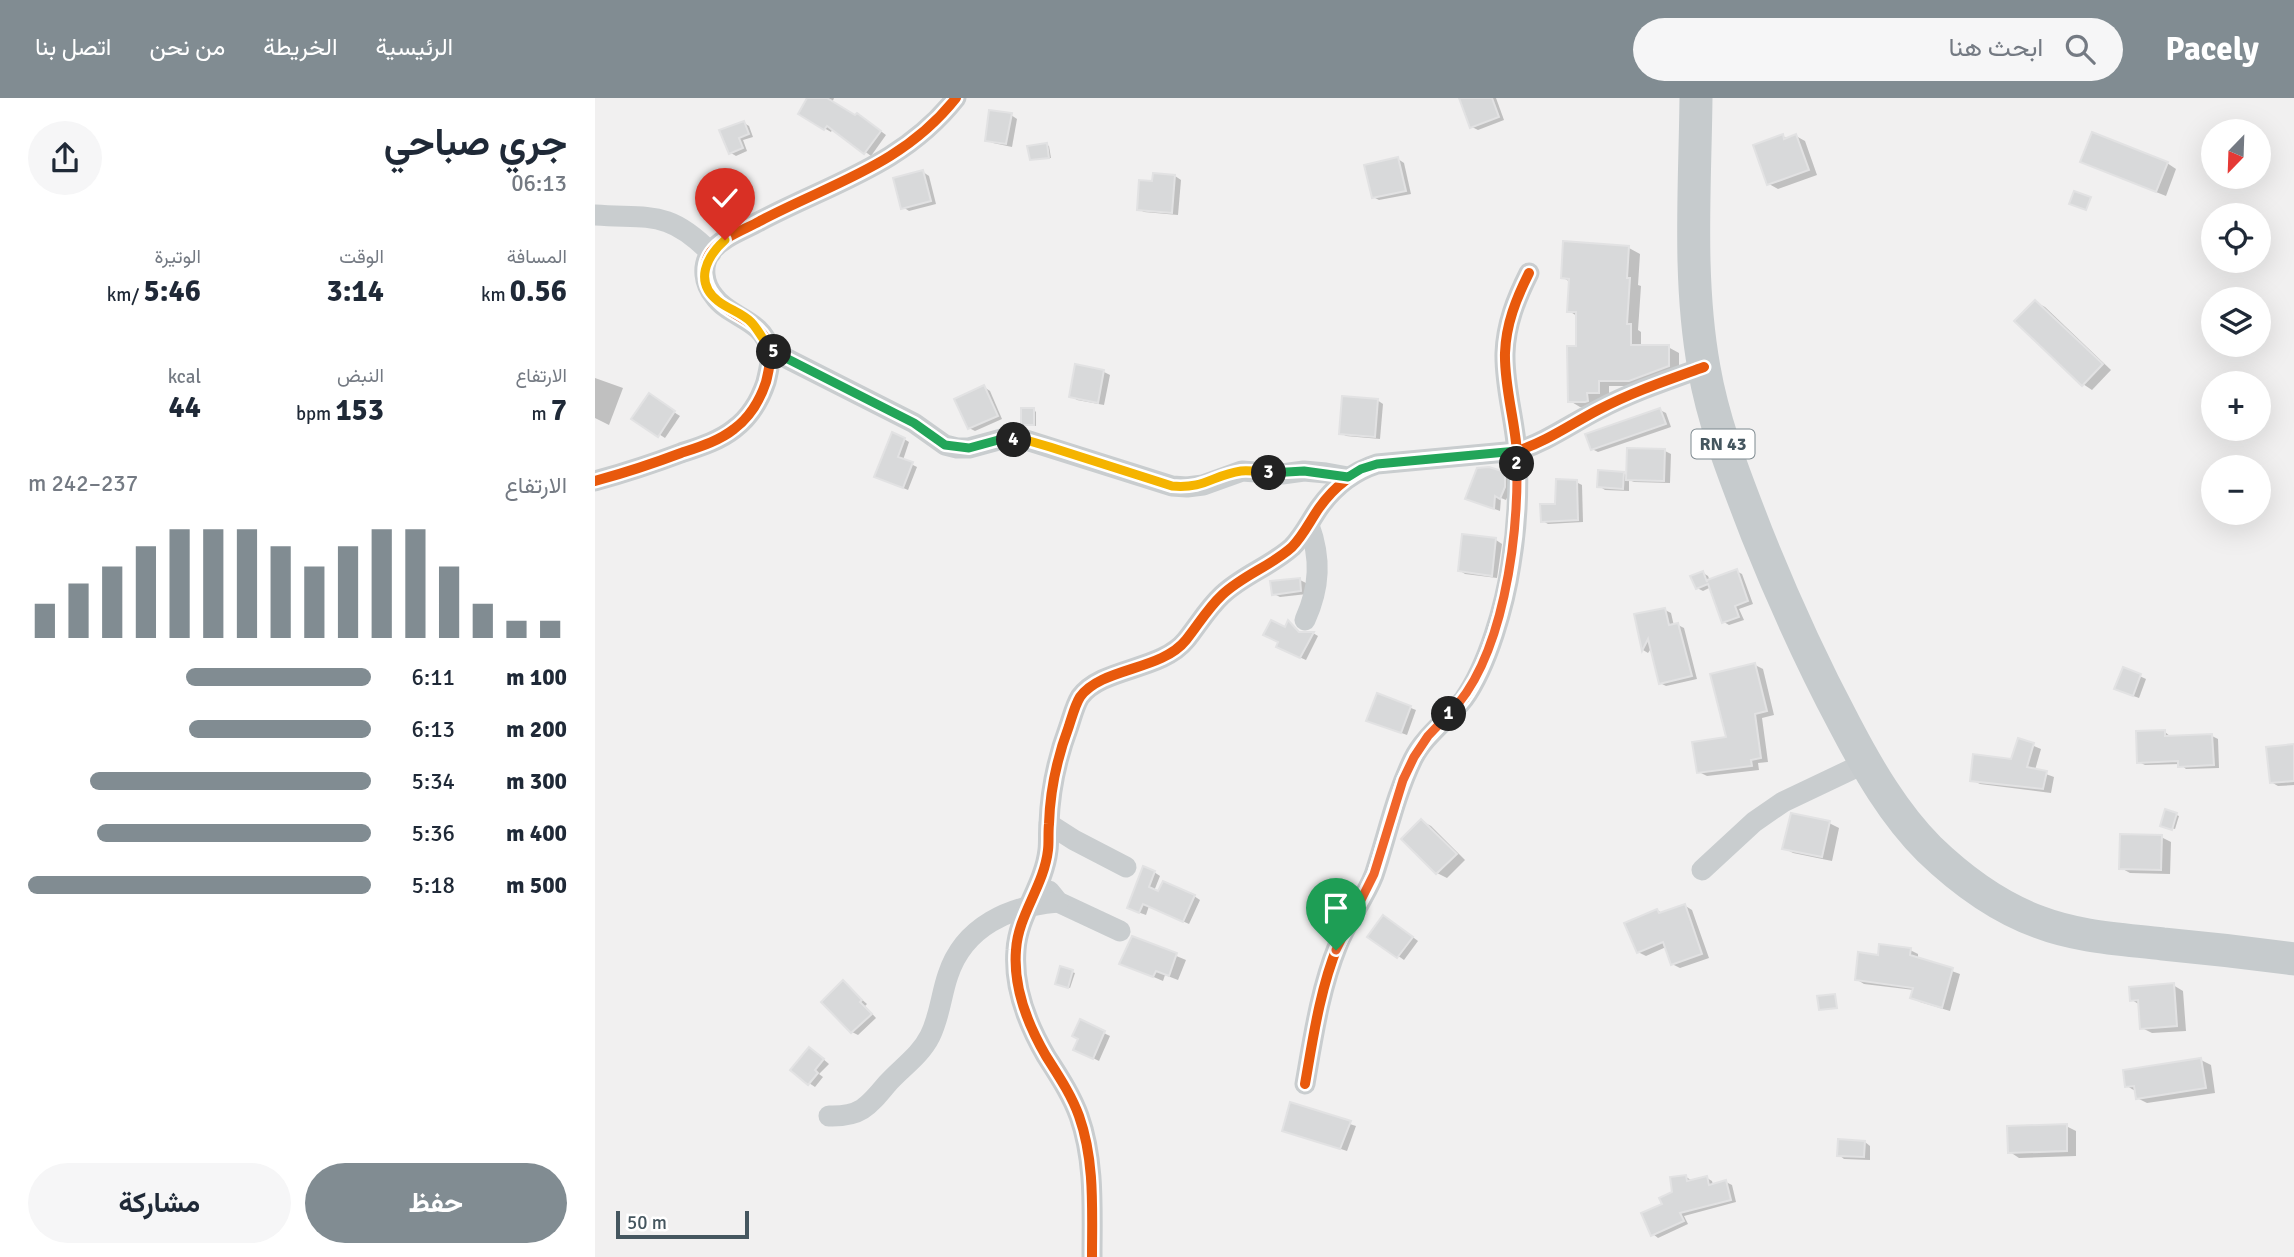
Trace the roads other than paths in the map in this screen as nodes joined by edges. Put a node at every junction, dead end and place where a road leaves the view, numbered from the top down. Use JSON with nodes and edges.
{"nodes":[{"id":1,"x":1696,"y":98,"type":"edge"},
{"id":2,"x":946,"y":103,"type":"edge"},
{"id":3,"x":595,"y":215,"type":"edge"},
{"id":4,"x":711,"y":253,"type":"junction"},
{"id":5,"x":1529,"y":273,"type":"dead end"},
{"id":6,"x":770,"y":350,"type":"junction"},
{"id":7,"x":1704,"y":367,"type":"junction"},
{"id":8,"x":1517,"y":451,"type":"junction"},
{"id":9,"x":1348,"y":477,"type":"junction"},
{"id":10,"x":595,"y":481,"type":"edge"},
{"id":11,"x":1309,"y":525,"type":"junction"},
{"id":12,"x":1305,"y":620,"type":"dead end"},
{"id":13,"x":1865,"y":763,"type":"junction"},
{"id":14,"x":1049,"y":824,"type":"junction"},
{"id":15,"x":1126,"y":867,"type":"dead end"},
{"id":16,"x":1702,"y":870,"type":"dead end"},
{"id":17,"x":1045,"y":873,"type":"junction"},
{"id":18,"x":1058,"y":902,"type":"junction"},
{"id":19,"x":1031,"y":905,"type":"junction"},
{"id":20,"x":1120,"y":931,"type":"dead end"},
{"id":21,"x":2294,"y":959,"type":"edge"},
{"id":22,"x":1305,"y":1084,"type":"dead end"},
{"id":23,"x":829,"y":1116,"type":"dead end"},
{"id":24,"x":1093,"y":1256,"type":"edge"}],
"edges":[{"from":1,"to":7,"type":"main road","number":"RN 43"},
{"from":2,"to":4,"type":"street"},
{"from":3,"to":4,"type":"street"},
{"from":4,"to":6,"type":"street"},
{"from":5,"to":8,"type":"street"},
{"from":6,"to":9,"type":"street"},
{"from":6,"to":10,"type":"street"},
{"from":7,"to":8,"type":"street"},
{"from":7,"to":13,"type":"main road","number":"RN 43"},
{"from":8,"to":9,"type":"street"},
{"from":8,"to":22,"type":"street"},
{"from":9,"to":11,"type":"street"},
{"from":11,"to":12,"type":"street"},
{"from":11,"to":14,"type":"street"},
{"from":13,"to":16,"type":"street"},
{"from":13,"to":21,"type":"main road","number":"RN 43"},
{"from":14,"to":15,"type":"street"},
{"from":14,"to":17,"type":"street"},
{"from":17,"to":18,"type":"street"},
{"from":17,"to":19,"type":"street"},
{"from":18,"to":19,"type":"street"},
{"from":18,"to":20,"type":"street"},
{"from":19,"to":23,"type":"street"},
{"from":19,"to":24,"type":"street"}]}
